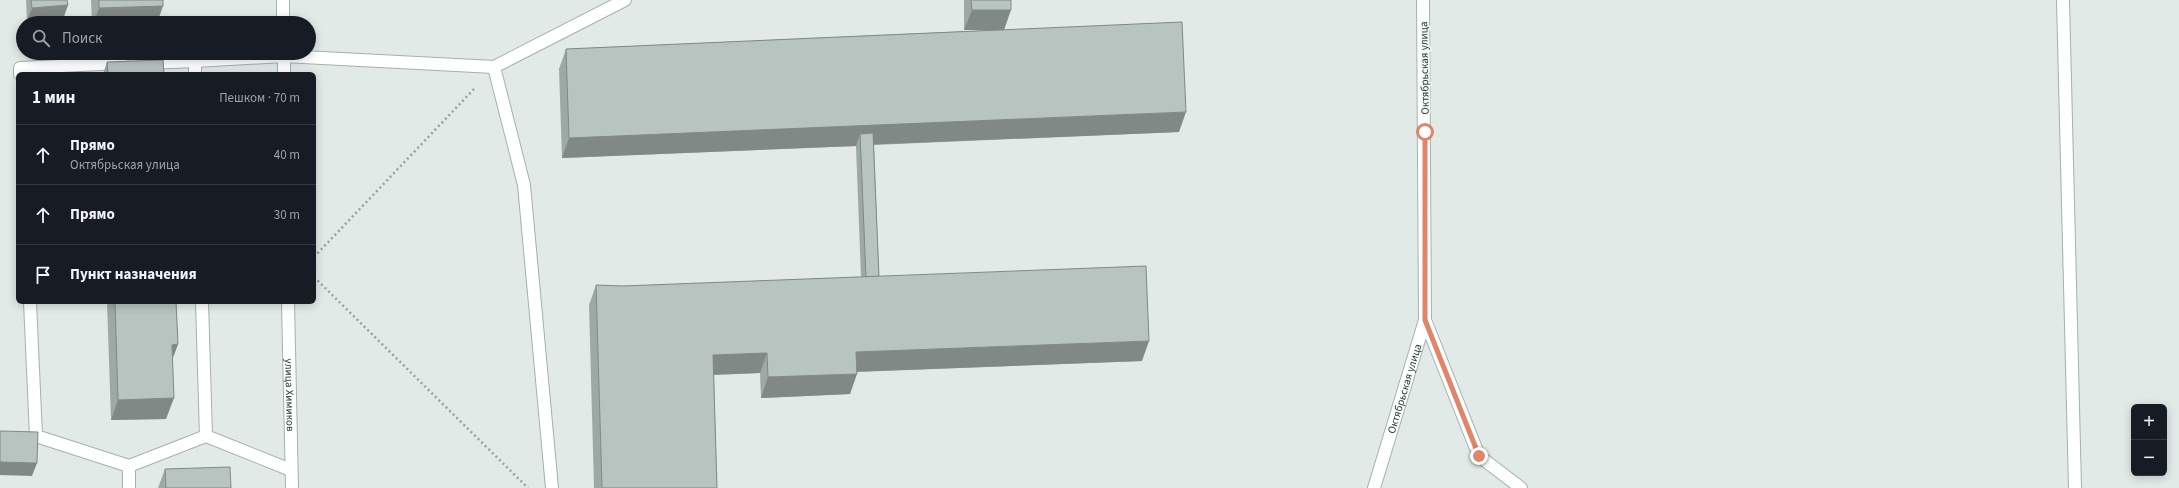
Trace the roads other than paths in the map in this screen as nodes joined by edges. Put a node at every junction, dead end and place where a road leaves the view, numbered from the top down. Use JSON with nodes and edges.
{"nodes":[{"id":1,"x":283,"y":0,"type":"edge"},
{"id":2,"x":625,"y":0,"type":"edge"},
{"id":3,"x":1423,"y":0,"type":"edge"},
{"id":4,"x":2063,"y":0,"type":"edge"},
{"id":5,"x":283,"y":16,"type":"edge"},
{"id":6,"x":316,"y":56,"type":"edge"},
{"id":7,"x":208,"y":60,"type":"edge"},
{"id":8,"x":284,"y":60,"type":"edge"},
{"id":9,"x":195,"y":61,"type":"junction"},
{"id":10,"x":494,"y":68,"type":"junction"},
{"id":11,"x":20,"y":72,"type":"edge"},
{"id":12,"x":195,"y":72,"type":"edge"},
{"id":13,"x":284,"y":72,"type":"edge"},
{"id":14,"x":30,"y":304,"type":"edge"},
{"id":15,"x":202,"y":304,"type":"edge"},
{"id":16,"x":288,"y":304,"type":"edge"},
{"id":17,"x":1425,"y":320,"type":"junction"},
{"id":18,"x":206,"y":436,"type":"junction"},
{"id":19,"x":129,"y":466,"type":"junction"},
{"id":20,"x":291,"y":470,"type":"junction"},
{"id":21,"x":129,"y":488,"type":"edge"},
{"id":22,"x":292,"y":488,"type":"edge"},
{"id":23,"x":552,"y":488,"type":"edge"},
{"id":24,"x":1374,"y":488,"type":"edge"},
{"id":25,"x":1521,"y":488,"type":"edge"},
{"id":26,"x":2075,"y":488,"type":"edge"}],
"edges":[{"from":1,"to":5,"type":"main road"},
{"from":2,"to":10,"type":"main road"},
{"from":3,"to":17,"type":"main road","name":"Октябрьская улица"},
{"from":4,"to":26,"type":"main road"},
{"from":6,"to":10,"type":"main road"},
{"from":7,"to":9,"type":"main road"},
{"from":8,"to":13,"type":"main road"},
{"from":9,"to":11,"type":"main road"},
{"from":9,"to":12,"type":"main road"},
{"from":10,"to":23,"type":"main road"},
{"from":14,"to":19,"type":"main road"},
{"from":15,"to":18,"type":"main road"},
{"from":16,"to":20,"type":"main road","name":"улица Химиков"},
{"from":17,"to":24,"type":"main road","name":"Октябрьская улица"},
{"from":17,"to":25,"type":"main road"},
{"from":18,"to":19,"type":"main road"},
{"from":18,"to":20,"type":"main road"},
{"from":19,"to":21,"type":"main road"},
{"from":20,"to":22,"type":"main road","name":"улица Химиков"}]}
